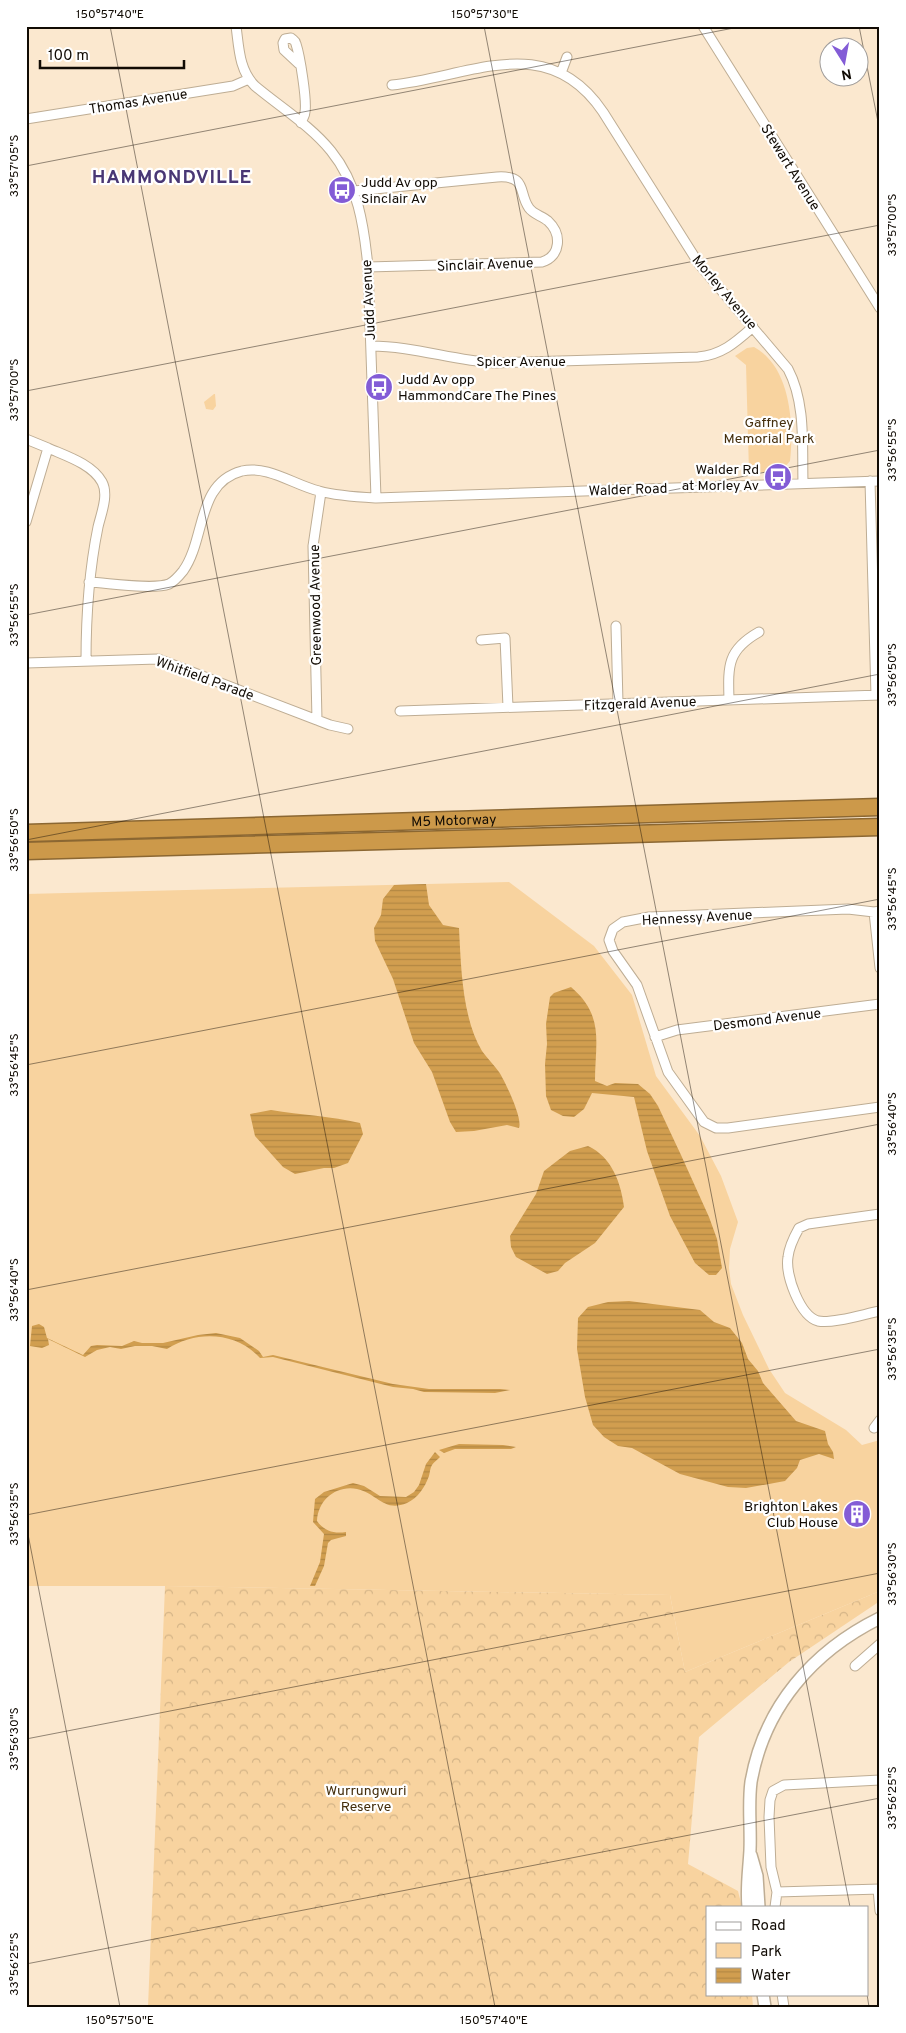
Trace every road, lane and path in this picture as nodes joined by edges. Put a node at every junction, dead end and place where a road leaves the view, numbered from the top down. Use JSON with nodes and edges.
{"nodes":[{"id":1,"x":236,"y":26,"type":"edge"},
{"id":2,"x":703,"y":26,"type":"edge"},
{"id":3,"x":567,"y":58,"type":"dead end"},
{"id":4,"x":299,"y":64,"type":"dead end"},
{"id":5,"x":561,"y":73,"type":"junction"},
{"id":6,"x":249,"y":79,"type":"junction"},
{"id":7,"x":392,"y":86,"type":"dead end"},
{"id":8,"x":26,"y":120,"type":"edge"},
{"id":9,"x":301,"y":123,"type":"junction"},
{"id":10,"x":354,"y":191,"type":"junction"},
{"id":11,"x":368,"y":267,"type":"junction"},
{"id":12,"x":880,"y":308,"type":"edge"},
{"id":13,"x":754,"y":327,"type":"junction"},
{"id":14,"x":370,"y":346,"type":"junction"},
{"id":15,"x":26,"y":439,"type":"edge"},
{"id":16,"x":48,"y":448,"type":"junction"},
{"id":17,"x":870,"y":481,"type":"junction"},
{"id":18,"x":880,"y":481,"type":"edge"},
{"id":19,"x":803,"y":483,"type":"junction"},
{"id":20,"x":321,"y":492,"type":"junction"},
{"id":21,"x":376,"y":498,"type":"junction"},
{"id":22,"x":26,"y":522,"type":"edge"},
{"id":23,"x":90,"y":582,"type":"junction"},
{"id":24,"x":877,"y":617,"type":"edge"},
{"id":25,"x":616,"y":626,"type":"dead end"},
{"id":26,"x":759,"y":632,"type":"dead end"},
{"id":27,"x":481,"y":640,"type":"dead end"},
{"id":28,"x":86,"y":661,"type":"junction"},
{"id":29,"x":26,"y":663,"type":"edge"},
{"id":30,"x":878,"y":695,"type":"edge"},
{"id":31,"x":729,"y":700,"type":"junction"},
{"id":32,"x":618,"y":703,"type":"junction"},
{"id":33,"x":508,"y":707,"type":"junction"},
{"id":34,"x":400,"y":710,"type":"dead end"},
{"id":35,"x":317,"y":720,"type":"junction"},
{"id":36,"x":348,"y":729,"type":"dead end"},
{"id":37,"x":880,"y":808,"type":"edge"},
{"id":38,"x":880,"y":827,"type":"edge"},
{"id":39,"x":26,"y":833,"type":"edge"},
{"id":40,"x":26,"y":851,"type":"edge"},
{"id":41,"x":877,"y":912,"type":"edge"},
{"id":42,"x":880,"y":968,"type":"edge"},
{"id":43,"x":880,"y":1004,"type":"edge"},
{"id":44,"x":655,"y":1037,"type":"junction"},
{"id":45,"x":880,"y":1107,"type":"edge"},
{"id":46,"x":880,"y":1214,"type":"edge"},
{"id":47,"x":880,"y":1311,"type":"edge"},
{"id":48,"x":880,"y":1420,"type":"edge"},
{"id":49,"x":874,"y":1428,"type":"dead end"},
{"id":50,"x":880,"y":1618,"type":"edge"},
{"id":51,"x":880,"y":1644,"type":"edge"},
{"id":52,"x":854,"y":1666,"type":"dead end"},
{"id":53,"x":880,"y":1780,"type":"edge"},
{"id":54,"x":750,"y":1849,"type":"junction"},
{"id":55,"x":879,"y":1889,"type":"edge"},
{"id":56,"x":777,"y":1892,"type":"junction"},
{"id":57,"x":748,"y":1906,"type":"edge"},
{"id":58,"x":759,"y":1906,"type":"edge"},
{"id":59,"x":776,"y":1906,"type":"edge"},
{"id":60,"x":880,"y":1911,"type":"edge"}],
"edges":[{"from":1,"to":6,"type":"street","name":"Judd Avenue"},
{"from":2,"to":12,"type":"street","name":"Stewart Avenue"},
{"from":3,"to":5,"type":"street"},
{"from":4,"to":9,"type":"street"},
{"from":5,"to":7,"type":"street","name":"Morley Avenue"},
{"from":5,"to":13,"type":"street","name":"Morley Avenue"},
{"from":6,"to":8,"type":"street","name":"Thomas Avenue"},
{"from":6,"to":9,"type":"street","name":"Judd Avenue"},
{"from":9,"to":10,"type":"street","name":"Judd Avenue"},
{"from":10,"to":11,"type":"street","name":"Judd Avenue"},
{"from":10,"to":11,"type":"street","name":"Sinclair Avenue"},
{"from":11,"to":14,"type":"street","name":"Judd Avenue"},
{"from":13,"to":14,"type":"street","name":"Spicer Avenue"},
{"from":13,"to":19,"type":"street","name":"Morley Avenue"},
{"from":14,"to":21,"type":"street","name":"Judd Avenue"},
{"from":15,"to":16,"type":"street"},
{"from":16,"to":22,"type":"street"},
{"from":16,"to":23,"type":"street"},
{"from":17,"to":18,"type":"street","name":"Walder Road"},
{"from":17,"to":19,"type":"street","name":"Walder Road"},
{"from":17,"to":24,"type":"street"},
{"from":19,"to":21,"type":"street","name":"Walder Road"},
{"from":20,"to":21,"type":"street","name":"Walder Road"},
{"from":20,"to":23,"type":"street","name":"Walder Road"},
{"from":20,"to":35,"type":"street","name":"Greenwood Avenue"},
{"from":23,"to":28,"type":"street"},
{"from":24,"to":30,"type":"street"},
{"from":25,"to":32,"type":"street"},
{"from":26,"to":31,"type":"street"},
{"from":27,"to":33,"type":"street"},
{"from":28,"to":29,"type":"street","name":"Whitfield Parade"},
{"from":28,"to":35,"type":"street","name":"Whitfield Parade"},
{"from":30,"to":31,"type":"street","name":"Fitzgerald Avenue"},
{"from":31,"to":32,"type":"street","name":"Fitzgerald Avenue"},
{"from":32,"to":33,"type":"street","name":"Fitzgerald Avenue"},
{"from":33,"to":34,"type":"street","name":"Fitzgerald Avenue"},
{"from":35,"to":36,"type":"street","name":"Whitfield Parade"},
{"from":37,"to":39,"type":"highway","name":"M5 Motorway"},
{"from":38,"to":40,"type":"highway","name":"M5 Motorway"},
{"from":41,"to":42,"type":"street"},
{"from":41,"to":44,"type":"street","name":"Hennessy Avenue"},
{"from":43,"to":44,"type":"street","name":"Desmond Avenue"},
{"from":44,"to":45,"type":"street","name":"Hennessy Avenue"},
{"from":46,"to":47,"type":"street"},
{"from":48,"to":49,"type":"street"},
{"from":50,"to":54,"type":"street"},
{"from":51,"to":52,"type":"street"},
{"from":53,"to":56,"type":"street"},
{"from":54,"to":57,"type":"street"},
{"from":54,"to":58,"type":"street"},
{"from":55,"to":56,"type":"street"},
{"from":55,"to":60,"type":"street"},
{"from":56,"to":59,"type":"street"}]}
